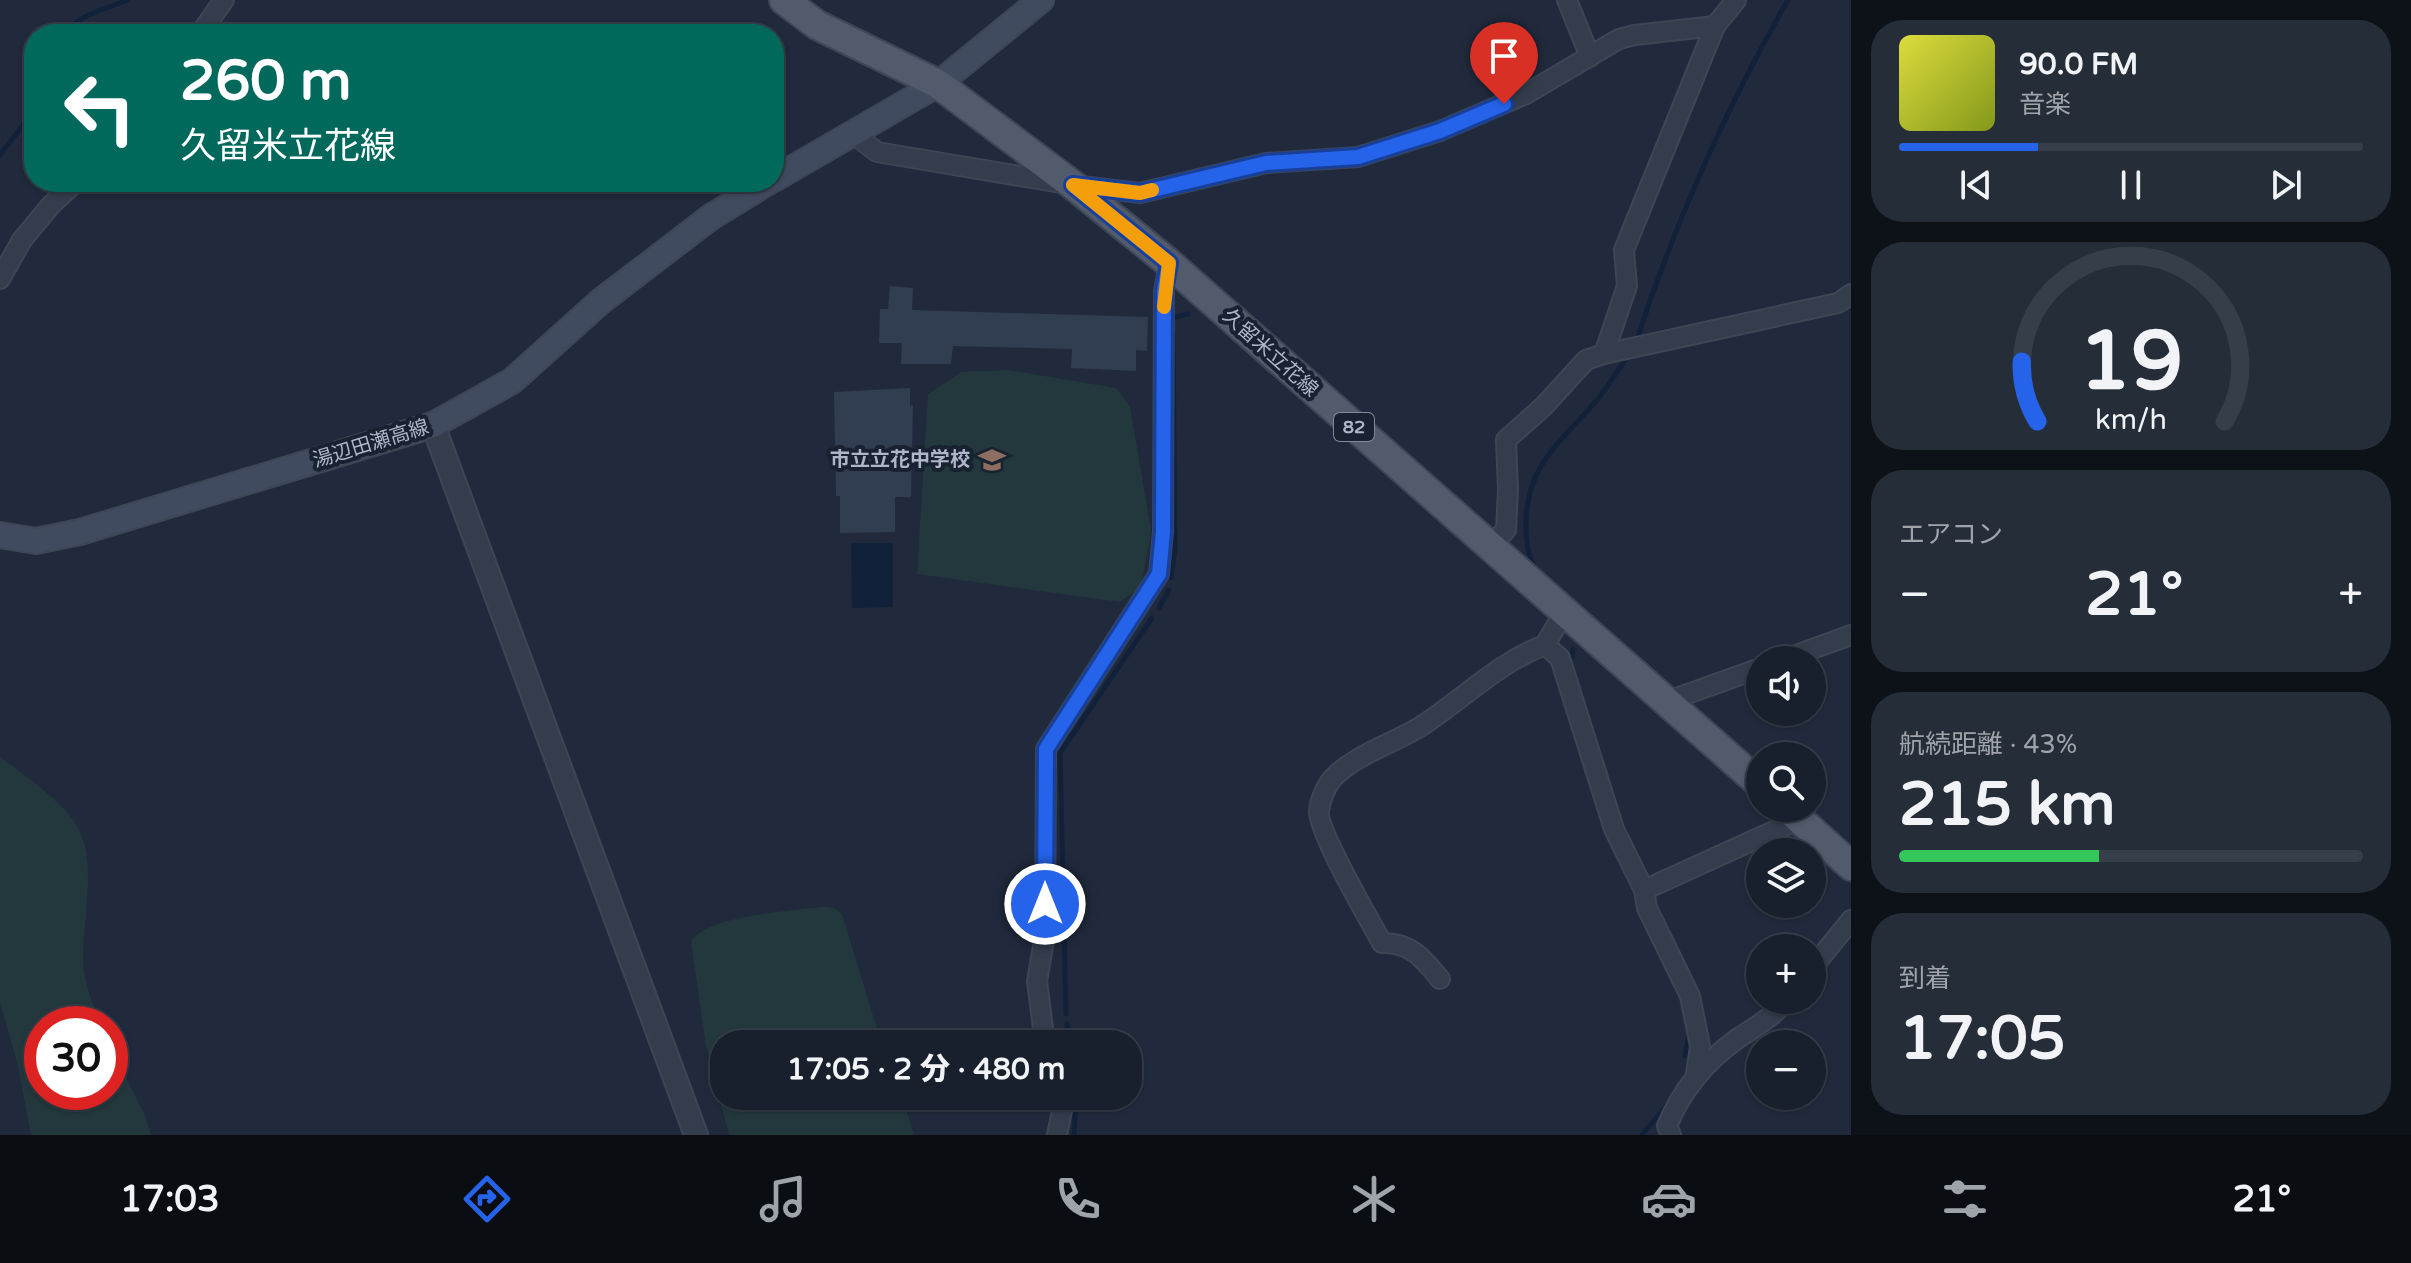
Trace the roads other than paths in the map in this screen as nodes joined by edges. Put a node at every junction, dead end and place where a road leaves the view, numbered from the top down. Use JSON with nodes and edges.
{"nodes":[{"id":1,"x":224,"y":0,"type":"edge"},
{"id":2,"x":784,"y":0,"type":"edge"},
{"id":3,"x":1041,"y":0,"type":"edge"},
{"id":4,"x":1567,"y":0,"type":"edge"},
{"id":5,"x":1736,"y":0,"type":"edge"},
{"id":6,"x":207,"y":24,"type":"edge"},
{"id":7,"x":1715,"y":26,"type":"junction"},
{"id":8,"x":1590,"y":57,"type":"junction"},
{"id":9,"x":938,"y":84,"type":"junction"},
{"id":10,"x":851,"y":132,"type":"junction"},
{"id":11,"x":784,"y":173,"type":"edge"},
{"id":12,"x":1073,"y":185,"type":"junction"},
{"id":13,"x":65,"y":192,"type":"edge"},
{"id":14,"x":752,"y":192,"type":"edge"},
{"id":15,"x":1169,"y":263,"type":"junction"},
{"id":16,"x":0,"y":279,"type":"edge"},
{"id":17,"x":1851,"y":294,"type":"edge"},
{"id":18,"x":1604,"y":354,"type":"junction"},
{"id":19,"x":433,"y":425,"type":"junction"},
{"id":20,"x":0,"y":535,"type":"edge"},
{"id":21,"x":1489,"y":547,"type":"junction"},
{"id":22,"x":1564,"y":612,"type":"junction"},
{"id":23,"x":1851,"y":635,"type":"edge"},
{"id":24,"x":1545,"y":645,"type":"junction"},
{"id":25,"x":1821,"y":646,"type":"edge"},
{"id":26,"x":1746,"y":673,"type":"edge"},
{"id":27,"x":1668,"y":701,"type":"junction"},
{"id":28,"x":1746,"y":771,"type":"edge"},
{"id":29,"x":1778,"y":822,"type":"edge"},
{"id":30,"x":1803,"y":822,"type":"edge"},
{"id":31,"x":1851,"y":866,"type":"edge"},
{"id":32,"x":1644,"y":890,"type":"junction"},
{"id":33,"x":1851,"y":920,"type":"edge"},
{"id":34,"x":1826,"y":951,"type":"edge"},
{"id":35,"x":1440,"y":979,"type":"dead end"},
{"id":36,"x":1774,"y":1014,"type":"edge"},
{"id":37,"x":1043,"y":1030,"type":"edge"},
{"id":38,"x":1696,"y":1074,"type":"junction"},
{"id":39,"x":1062,"y":1110,"type":"edge"},
{"id":40,"x":696,"y":1135,"type":"edge"},
{"id":41,"x":1057,"y":1135,"type":"edge"},
{"id":42,"x":1671,"y":1135,"type":"edge"}],
"edges":[{"from":1,"to":6,"type":"street"},
{"from":2,"to":9,"type":"main road","name":"久留米立花線","number":"82"},
{"from":3,"to":9,"type":"main road"},
{"from":4,"to":8,"type":"street"},
{"from":5,"to":7,"type":"street"},
{"from":7,"to":8,"type":"street"},
{"from":7,"to":18,"type":"street"},
{"from":8,"to":12,"type":"street"},
{"from":9,"to":10,"type":"main road"},
{"from":9,"to":12,"type":"main road","name":"久留米立花線","number":"82"},
{"from":10,"to":11,"type":"main road"},
{"from":10,"to":12,"type":"street"},
{"from":12,"to":15,"type":"main road","name":"久留米立花線","number":"82"},
{"from":13,"to":16,"type":"street"},
{"from":14,"to":19,"type":"main road","name":"湯辺田瀬高線"},
{"from":15,"to":21,"type":"main road","name":"久留米立花線","number":"82"},
{"from":15,"to":37,"type":"street"},
{"from":17,"to":18,"type":"street"},
{"from":18,"to":21,"type":"street"},
{"from":19,"to":20,"type":"main road","name":"湯辺田瀬高線"},
{"from":19,"to":40,"type":"street"},
{"from":21,"to":22,"type":"main road","name":"久留米立花線","number":"82"},
{"from":22,"to":24,"type":"street"},
{"from":22,"to":27,"type":"main road","name":"久留米立花線","number":"82"},
{"from":23,"to":25,"type":"street"},
{"from":24,"to":32,"type":"street"},
{"from":24,"to":35,"type":"street"},
{"from":26,"to":27,"type":"street"},
{"from":27,"to":28,"type":"main road","name":"久留米立花線","number":"82"},
{"from":29,"to":32,"type":"street"},
{"from":30,"to":31,"type":"main road"},
{"from":32,"to":38,"type":"street"},
{"from":33,"to":34,"type":"street"},
{"from":36,"to":38,"type":"street"},
{"from":38,"to":42,"type":"street"},
{"from":39,"to":41,"type":"street"}]}
